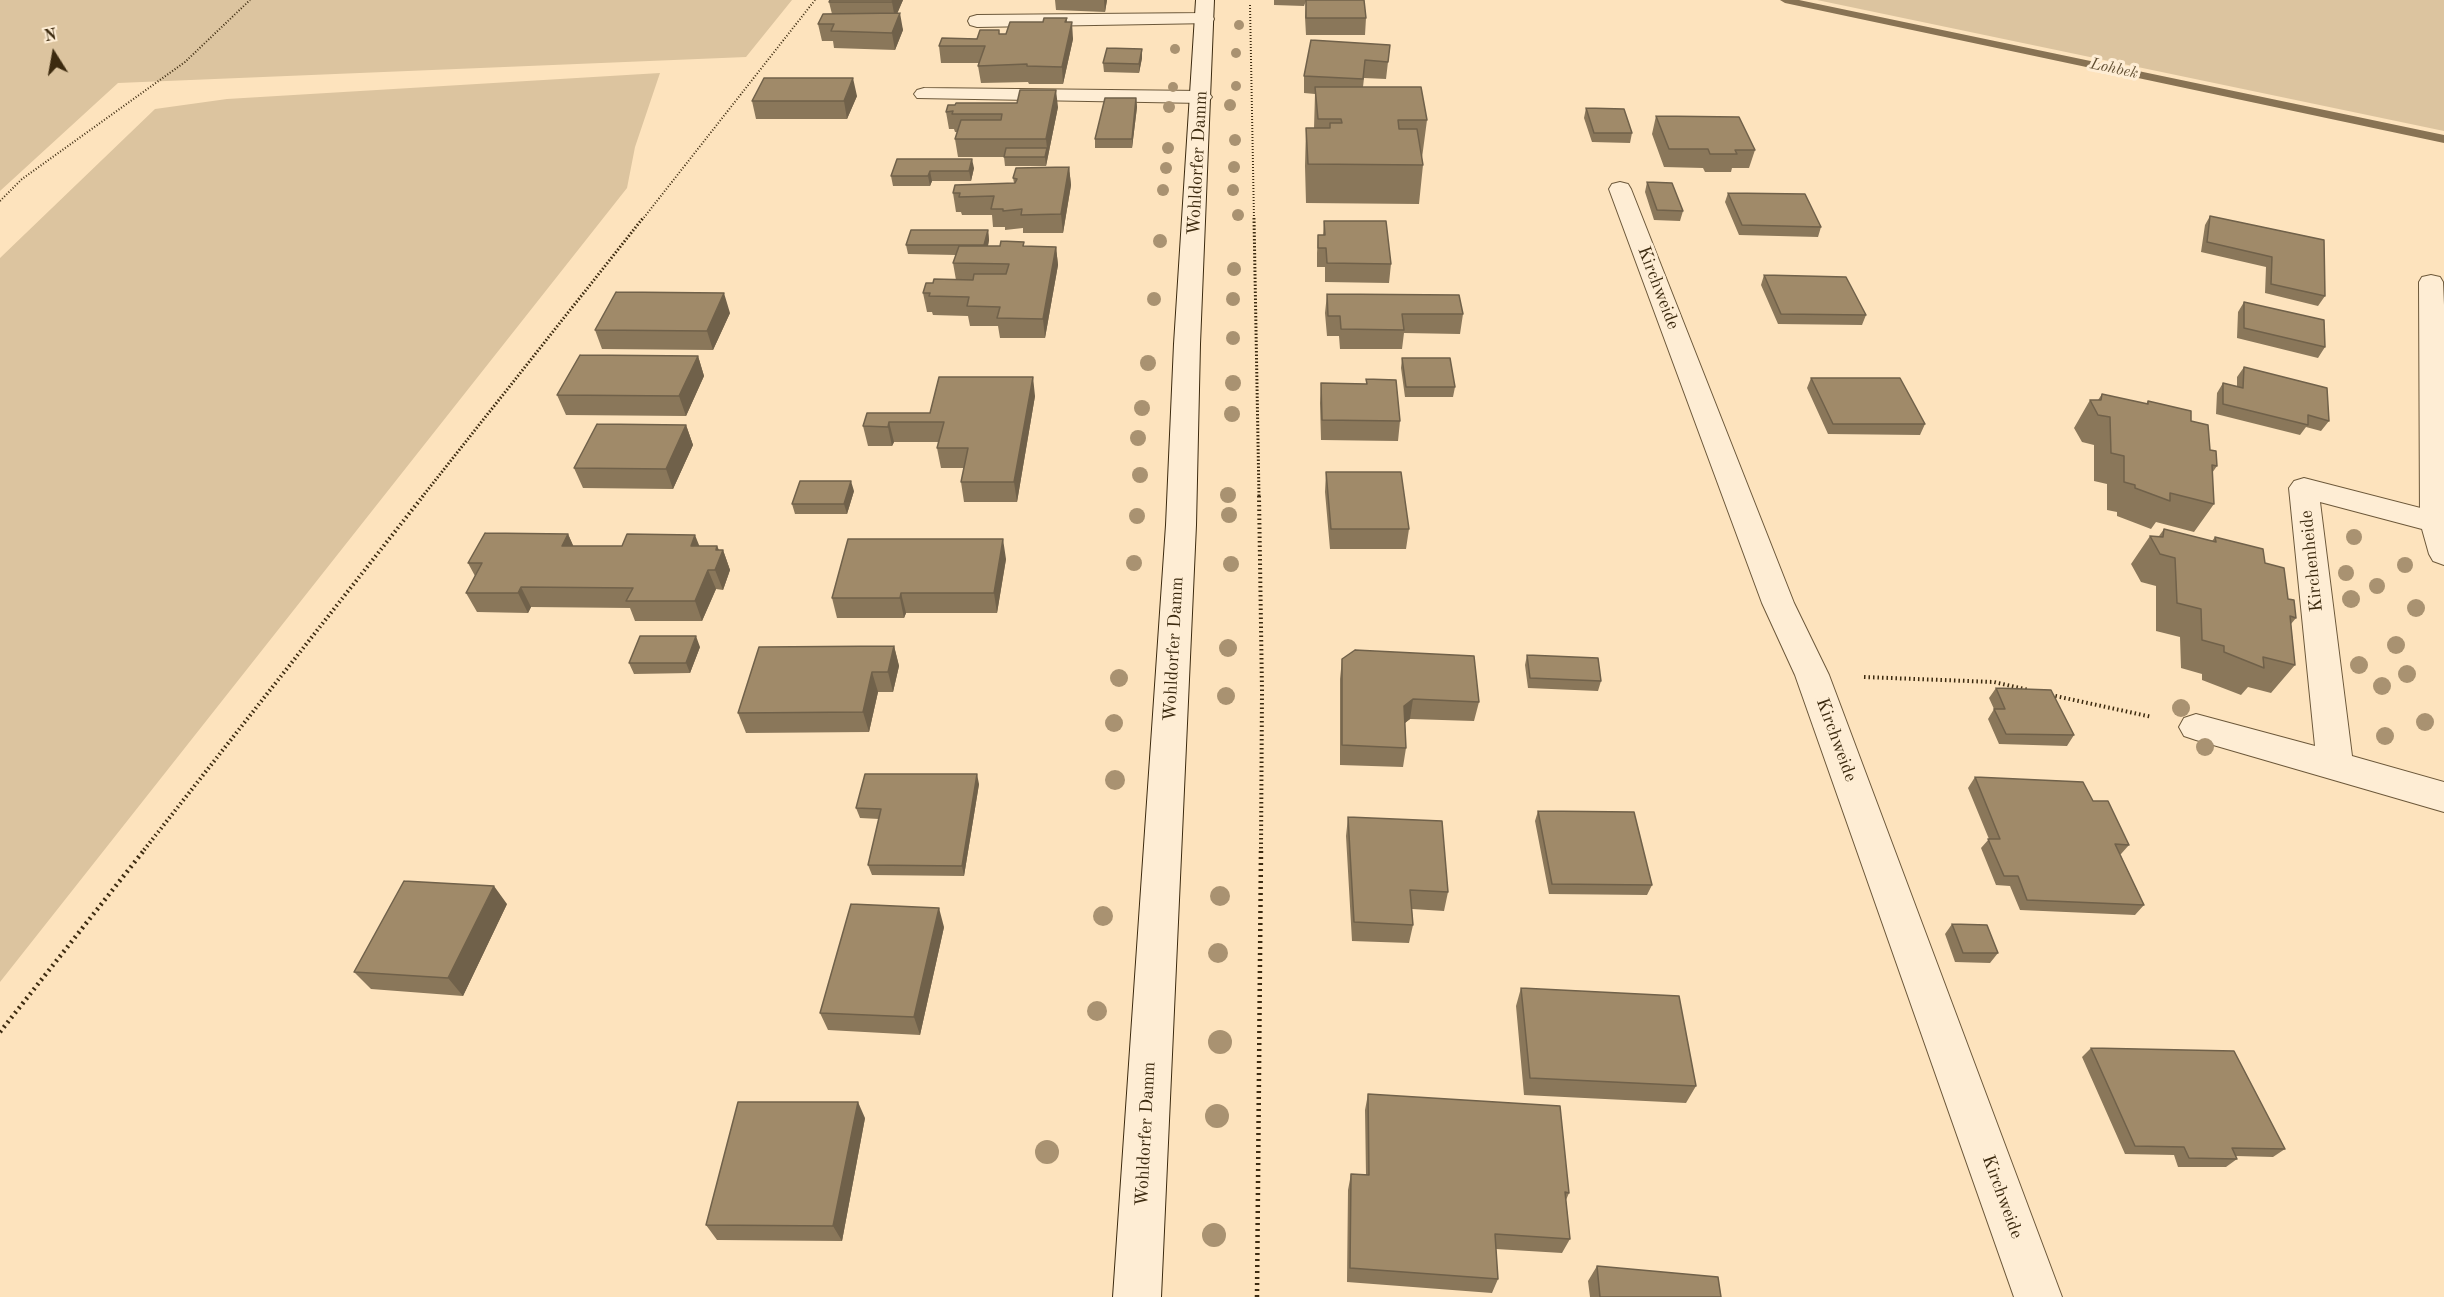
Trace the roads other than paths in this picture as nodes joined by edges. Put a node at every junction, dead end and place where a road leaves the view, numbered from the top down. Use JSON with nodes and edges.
{"nodes":[{"id":1,"x":1205,"y":10,"type":"edge"},
{"id":2,"x":977,"y":21,"type":"dead end"},
{"id":3,"x":924,"y":94,"type":"dead end"},
{"id":4,"x":1202,"y":97,"type":"junction"},
{"id":5,"x":1620,"y":189,"type":"dead end"},
{"id":6,"x":2431,"y":282,"type":"dead end"},
{"id":7,"x":2435,"y":522,"type":"junction"},
{"id":8,"x":2444,"y":554,"type":"edge"},
{"id":9,"x":2196,"y":727,"type":"road end"},
{"id":10,"x":2335,"y":765,"type":"junction"},
{"id":11,"x":2444,"y":797,"type":"edge"},
{"id":12,"x":1137,"y":1297,"type":"edge"},
{"id":13,"x":2038,"y":1297,"type":"edge"}],
"edges":[{"from":1,"to":2,"type":"street"},
{"from":1,"to":4,"type":"street","name":"Wohldorfer Damm"},
{"from":3,"to":4,"type":"street"},
{"from":4,"to":12,"type":"street","name":"Wohldorfer Damm"},
{"from":5,"to":13,"type":"street","name":"Kirchweide"},
{"from":6,"to":7,"type":"street"},
{"from":7,"to":8,"type":"street"},
{"from":7,"to":10,"type":"street","name":"Kirchenheide"},
{"from":9,"to":10,"type":"street"},
{"from":10,"to":11,"type":"street"}]}
